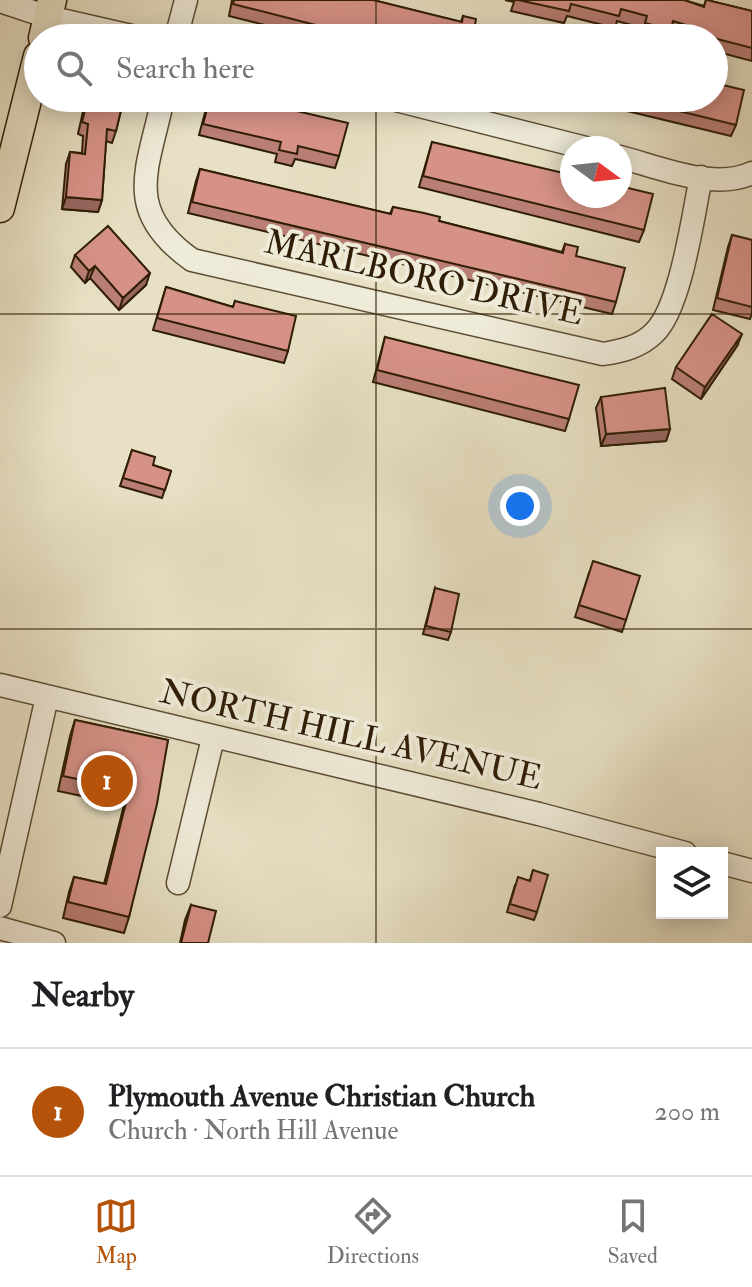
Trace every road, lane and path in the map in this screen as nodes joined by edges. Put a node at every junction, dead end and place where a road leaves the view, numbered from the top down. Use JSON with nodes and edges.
{"nodes":[{"id":1,"x":186,"y":0,"type":"edge"},
{"id":2,"x":0,"y":1,"type":"edge"},
{"id":3,"x":48,"y":18,"type":"edge"},
{"id":4,"x":76,"y":24,"type":"edge"},
{"id":5,"x":180,"y":24,"type":"edge"},
{"id":6,"x":24,"y":112,"type":"edge"},
{"id":7,"x":160,"y":112,"type":"edge"},
{"id":8,"x":443,"y":112,"type":"edge"},
{"id":9,"x":560,"y":141,"type":"edge"},
{"id":10,"x":632,"y":160,"type":"edge"},
{"id":11,"x":752,"y":173,"type":"edge"},
{"id":12,"x":701,"y":177,"type":"junction"},
{"id":13,"x":0,"y":208,"type":"edge"},
{"id":14,"x":0,"y":685,"type":"edge"},
{"id":15,"x":47,"y":697,"type":"junction"},
{"id":16,"x":213,"y":738,"type":"junction"},
{"id":17,"x":663,"y":847,"type":"edge"},
{"id":18,"x":728,"y":865,"type":"edge"},
{"id":19,"x":752,"y":871,"type":"edge"},
{"id":20,"x":178,"y":883,"type":"dead end"},
{"id":21,"x":0,"y":906,"type":"edge"},
{"id":22,"x":0,"y":928,"type":"edge"},
{"id":23,"x":54,"y":943,"type":"edge"}],
"edges":[{"from":1,"to":5,"type":"street"},
{"from":2,"to":3,"type":"street"},
{"from":3,"to":4,"type":"street"},
{"from":6,"to":13,"type":"main road"},
{"from":7,"to":12,"type":"street","name":"MARLBORO DRIVE"},
{"from":8,"to":9,"type":"street"},
{"from":10,"to":12,"type":"street"},
{"from":11,"to":12,"type":"street"},
{"from":14,"to":15,"type":"street","name":"NORTH HILL AVENUE"},
{"from":15,"to":16,"type":"street","name":"NORTH HILL AVENUE"},
{"from":15,"to":21,"type":"street"},
{"from":16,"to":17,"type":"street","name":"NORTH HILL AVENUE"},
{"from":16,"to":20,"type":"street"},
{"from":18,"to":19,"type":"street"},
{"from":22,"to":23,"type":"street"}]}
